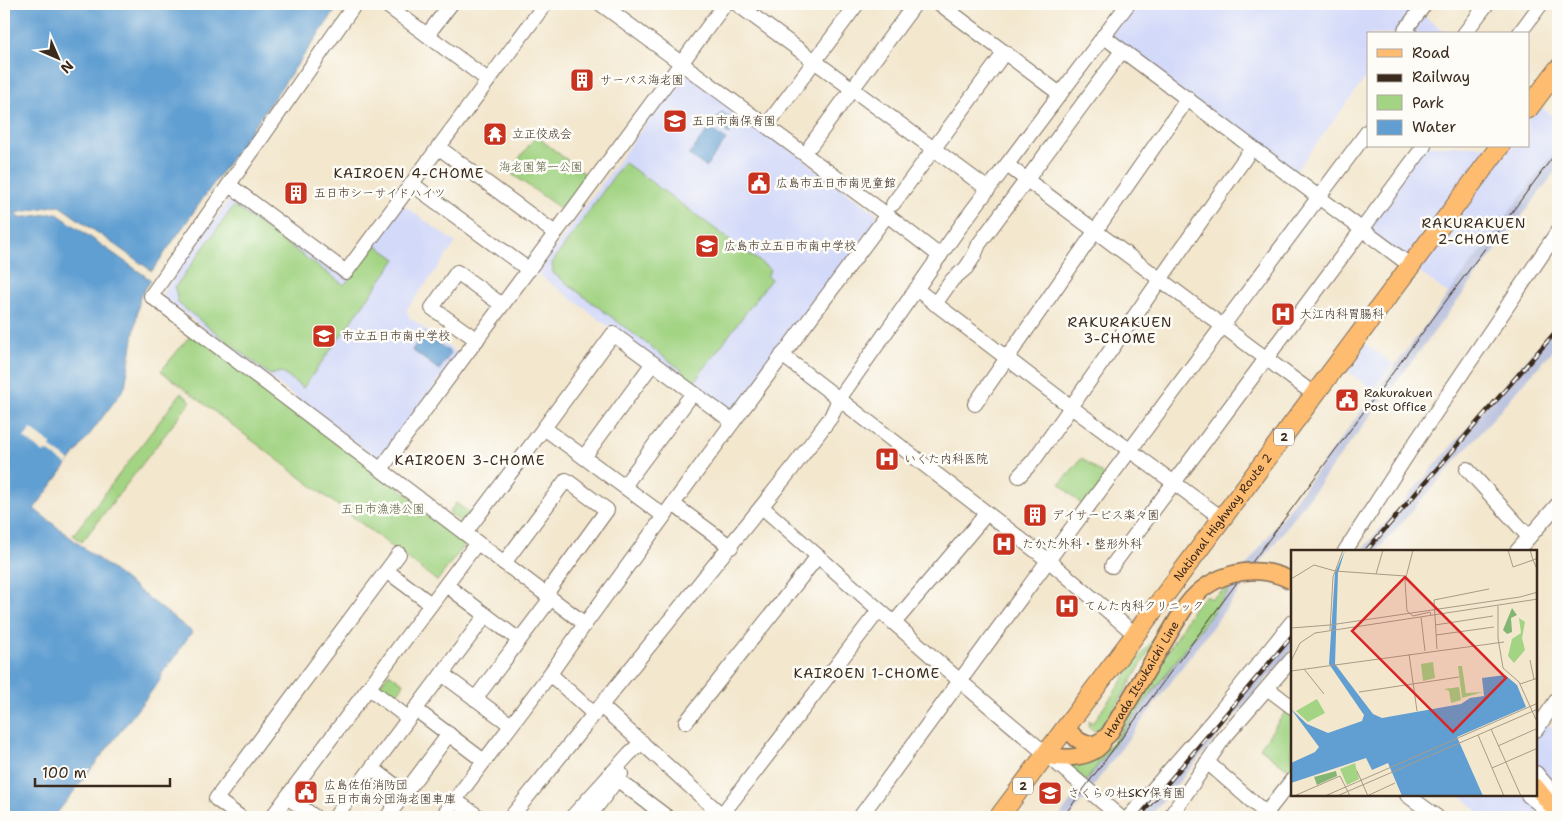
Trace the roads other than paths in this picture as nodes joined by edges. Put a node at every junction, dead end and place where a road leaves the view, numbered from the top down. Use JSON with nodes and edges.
{"nodes":[{"id":1,"x":356,"y":4,"type":"edge"},
{"id":2,"x":385,"y":4,"type":"edge"},
{"id":3,"x":451,"y":4,"type":"edge"},
{"id":4,"x":545,"y":4,"type":"edge"},
{"id":5,"x":601,"y":4,"type":"edge"},
{"id":6,"x":725,"y":4,"type":"edge"},
{"id":7,"x":737,"y":4,"type":"edge"},
{"id":8,"x":857,"y":4,"type":"edge"},
{"id":9,"x":915,"y":4,"type":"edge"},
{"id":10,"x":940,"y":4,"type":"edge"},
{"id":11,"x":1425,"y":4,"type":"edge"},
{"id":12,"x":1487,"y":4,"type":"edge"},
{"id":13,"x":1541,"y":4,"type":"edge"},
{"id":14,"x":1122,"y":6,"type":"edge"},
{"id":15,"x":1408,"y":32,"type":"edge"},
{"id":16,"x":1466,"y":32,"type":"edge"},
{"id":17,"x":1520,"y":32,"type":"edge"},
{"id":18,"x":427,"y":35,"type":"junction"},
{"id":19,"x":1103,"y":36,"type":"junction"},
{"id":20,"x":1122,"y":51,"type":"junction"},
{"id":21,"x":1005,"y":52,"type":"junction"},
{"id":22,"x":814,"y":61,"type":"junction"},
{"id":23,"x":681,"y":63,"type":"junction"},
{"id":24,"x":1558,"y":69,"type":"edge"},
{"id":25,"x":488,"y":80,"type":"junction"},
{"id":26,"x":852,"y":90,"type":"junction"},
{"id":27,"x":1060,"y":94,"type":"junction"},
{"id":28,"x":1188,"y":98,"type":"junction"},
{"id":29,"x":1530,"y":106,"type":"edge"},
{"id":30,"x":773,"y":117,"type":"dead end"},
{"id":31,"x":1367,"y":132,"type":"edge"},
{"id":32,"x":811,"y":145,"type":"dead end"},
{"id":33,"x":438,"y":147,"type":"junction"},
{"id":34,"x":1252,"y":148,"type":"junction"},
{"id":35,"x":1423,"y":148,"type":"edge"},
{"id":36,"x":1499,"y":148,"type":"edge"},
{"id":37,"x":934,"y":149,"type":"junction"},
{"id":38,"x":1007,"y":165,"type":"junction"},
{"id":39,"x":1027,"y":180,"type":"junction"},
{"id":40,"x":412,"y":184,"type":"junction"},
{"id":41,"x":229,"y":186,"type":"junction"},
{"id":42,"x":988,"y":190,"type":"junction"},
{"id":43,"x":1319,"y":197,"type":"junction"},
{"id":44,"x":890,"y":210,"type":"junction"},
{"id":45,"x":1363,"y":230,"type":"junction"},
{"id":46,"x":1095,"y":231,"type":"junction"},
{"id":47,"x":1558,"y":231,"type":"edge"},
{"id":48,"x":555,"y":233,"type":"junction"},
{"id":49,"x":940,"y":256,"type":"junction"},
{"id":50,"x":1411,"y":266,"type":"junction"},
{"id":51,"x":529,"y":270,"type":"junction"},
{"id":52,"x":1159,"y":280,"type":"junction"},
{"id":53,"x":916,"y":289,"type":"junction"},
{"id":54,"x":935,"y":304,"type":"junction"},
{"id":55,"x":502,"y":305,"type":"junction"},
{"id":56,"x":1222,"y":326,"type":"junction"},
{"id":57,"x":477,"y":340,"type":"junction"},
{"id":58,"x":782,"y":356,"type":"junction"},
{"id":59,"x":1006,"y":357,"type":"junction"},
{"id":60,"x":1267,"y":360,"type":"junction"},
{"id":61,"x":653,"y":363,"type":"junction"},
{"id":62,"x":693,"y":393,"type":"junction"},
{"id":63,"x":1315,"y":395,"type":"junction"},
{"id":64,"x":839,"y":399,"type":"junction"},
{"id":65,"x":975,"y":404,"type":"dead end"},
{"id":66,"x":1071,"y":407,"type":"junction"},
{"id":67,"x":732,"y":422,"type":"junction"},
{"id":68,"x":544,"y":428,"type":"junction"},
{"id":69,"x":1131,"y":450,"type":"junction"},
{"id":70,"x":584,"y":457,"type":"junction"},
{"id":71,"x":381,"y":469,"type":"junction"},
{"id":72,"x":1467,"y":469,"type":"dead end"},
{"id":73,"x":1019,"y":476,"type":"dead end"},
{"id":74,"x":1175,"y":484,"type":"junction"},
{"id":75,"x":624,"y":486,"type":"junction"},
{"id":76,"x":673,"y":504,"type":"junction"},
{"id":77,"x":1558,"y":504,"type":"edge"},
{"id":78,"x":762,"y":508,"type":"junction"},
{"id":79,"x":987,"y":513,"type":"junction"},
{"id":80,"x":664,"y":516,"type":"junction"},
{"id":81,"x":1223,"y":519,"type":"junction"},
{"id":82,"x":465,"y":533,"type":"junction"},
{"id":83,"x":1529,"y":537,"type":"junction"},
{"id":84,"x":477,"y":543,"type":"junction"},
{"id":85,"x":731,"y":547,"type":"junction"},
{"id":86,"x":1346,"y":550,"type":"edge"},
{"id":87,"x":1518,"y":550,"type":"edge"},
{"id":88,"x":399,"y":554,"type":"dead end"},
{"id":89,"x":818,"y":556,"type":"junction"},
{"id":90,"x":1049,"y":561,"type":"junction"},
{"id":91,"x":504,"y":563,"type":"junction"},
{"id":92,"x":1112,"y":566,"type":"dead end"},
{"id":93,"x":387,"y":571,"type":"junction"},
{"id":94,"x":1291,"y":581,"type":"edge"},
{"id":95,"x":446,"y":585,"type":"junction"},
{"id":96,"x":548,"y":596,"type":"junction"},
{"id":97,"x":431,"y":604,"type":"junction"},
{"id":98,"x":879,"y":610,"type":"junction"},
{"id":99,"x":486,"y":615,"type":"junction"},
{"id":100,"x":894,"y":623,"type":"junction"},
{"id":101,"x":1291,"y":623,"type":"edge"},
{"id":102,"x":585,"y":624,"type":"junction"},
{"id":103,"x":1136,"y":635,"type":"junction"},
{"id":104,"x":519,"y":640,"type":"junction"},
{"id":105,"x":1291,"y":660,"type":"edge"},
{"id":106,"x":442,"y":674,"type":"junction"},
{"id":107,"x":550,"y":674,"type":"junction"},
{"id":108,"x":960,"y":681,"type":"junction"},
{"id":109,"x":369,"y":688,"type":"junction"},
{"id":110,"x":1267,"y":688,"type":"junction"},
{"id":111,"x":1558,"y":698,"type":"edge"},
{"id":112,"x":475,"y":699,"type":"junction"},
{"id":113,"x":1291,"y":706,"type":"edge"},
{"id":114,"x":598,"y":710,"type":"junction"},
{"id":115,"x":412,"y":713,"type":"junction"},
{"id":116,"x":686,"y":722,"type":"dead end"},
{"id":117,"x":511,"y":725,"type":"junction"},
{"id":118,"x":1067,"y":728,"type":"junction"},
{"id":119,"x":1537,"y":729,"type":"edge"},
{"id":120,"x":449,"y":734,"type":"junction"},
{"id":121,"x":1109,"y":734,"type":"junction"},
{"id":122,"x":642,"y":742,"type":"junction"},
{"id":123,"x":1047,"y":755,"type":"junction"},
{"id":124,"x":484,"y":761,"type":"junction"},
{"id":125,"x":1207,"y":762,"type":"junction"},
{"id":126,"x":372,"y":768,"type":"junction"},
{"id":127,"x":1537,"y":774,"type":"edge"},
{"id":128,"x":614,"y":777,"type":"junction"},
{"id":129,"x":1291,"y":781,"type":"edge"},
{"id":130,"x":1537,"y":788,"type":"edge"},
{"id":131,"x":405,"y":793,"type":"junction"},
{"id":132,"x":1409,"y":796,"type":"edge"},
{"id":133,"x":1529,"y":796,"type":"edge"},
{"id":134,"x":287,"y":797,"type":"junction"},
{"id":135,"x":455,"y":800,"type":"junction"},
{"id":136,"x":1558,"y":805,"type":"edge"},
{"id":137,"x":1558,"y":814,"type":"edge"},
{"id":138,"x":1268,"y":815,"type":"edge"},
{"id":139,"x":722,"y":816,"type":"edge"},
{"id":140,"x":240,"y":817,"type":"edge"},
{"id":141,"x":272,"y":817,"type":"edge"},
{"id":142,"x":315,"y":817,"type":"edge"},
{"id":143,"x":335,"y":817,"type":"edge"},
{"id":144,"x":387,"y":817,"type":"edge"},
{"id":145,"x":442,"y":817,"type":"edge"},
{"id":146,"x":479,"y":817,"type":"edge"},
{"id":147,"x":511,"y":817,"type":"edge"},
{"id":148,"x":572,"y":817,"type":"edge"},
{"id":149,"x":589,"y":817,"type":"edge"},
{"id":150,"x":667,"y":817,"type":"edge"},
{"id":151,"x":860,"y":817,"type":"edge"},
{"id":152,"x":999,"y":817,"type":"edge"},
{"id":153,"x":1120,"y":817,"type":"edge"},
{"id":154,"x":1129,"y":817,"type":"edge"},
{"id":155,"x":1170,"y":817,"type":"edge"},
{"id":156,"x":1437,"y":817,"type":"edge"},
{"id":157,"x":1555,"y":817,"type":"edge"}],
"edges":[{"from":1,"to":41,"type":"street"},
{"from":2,"to":18,"type":"street"},
{"from":3,"to":18,"type":"street"},
{"from":4,"to":25,"type":"street"},
{"from":5,"to":23,"type":"street"},
{"from":6,"to":23,"type":"street"},
{"from":7,"to":22,"type":"street"},
{"from":8,"to":22,"type":"street"},
{"from":9,"to":26,"type":"street"},
{"from":10,"to":21,"type":"street"},
{"from":11,"to":15,"type":"street"},
{"from":12,"to":16,"type":"street"},
{"from":13,"to":17,"type":"street"},
{"from":14,"to":19,"type":"street"},
{"from":18,"to":25,"type":"street"},
{"from":19,"to":20,"type":"street"},
{"from":19,"to":27,"type":"street"},
{"from":20,"to":28,"type":"street"},
{"from":20,"to":39,"type":"street"},
{"from":21,"to":27,"type":"street"},
{"from":21,"to":37,"type":"street"},
{"from":22,"to":26,"type":"street"},
{"from":22,"to":30,"type":"street"},
{"from":23,"to":44,"type":"street"},
{"from":23,"to":48,"type":"street"},
{"from":24,"to":29,"type":"highway"},
{"from":25,"to":33,"type":"street"},
{"from":26,"to":32,"type":"street"},
{"from":26,"to":37,"type":"street"},
{"from":27,"to":38,"type":"street"},
{"from":28,"to":34,"type":"street"},
{"from":28,"to":46,"type":"street"},
{"from":31,"to":43,"type":"street"},
{"from":33,"to":40,"type":"street"},
{"from":33,"to":48,"type":"street"},
{"from":34,"to":43,"type":"street"},
{"from":34,"to":52,"type":"street"},
{"from":35,"to":45,"type":"street"},
{"from":36,"to":50,"type":"highway","name":"National Highway Route 2","number":"2"},
{"from":37,"to":42,"type":"street"},
{"from":37,"to":44,"type":"street"},
{"from":38,"to":39,"type":"street"},
{"from":38,"to":42,"type":"street"},
{"from":39,"to":46,"type":"street"},
{"from":39,"to":54,"type":"street"},
{"from":40,"to":41,"type":"street"},
{"from":40,"to":51,"type":"street"},
{"from":41,"to":71,"type":"street"},
{"from":42,"to":49,"type":"street"},
{"from":43,"to":45,"type":"street"},
{"from":43,"to":56,"type":"street"},
{"from":44,"to":49,"type":"street"},
{"from":44,"to":58,"type":"street"},
{"from":45,"to":50,"type":"street"},
{"from":45,"to":60,"type":"street"},
{"from":46,"to":52,"type":"street"},
{"from":46,"to":59,"type":"street"},
{"from":47,"to":86,"type":"street"},
{"from":48,"to":51,"type":"street"},
{"from":49,"to":53,"type":"street"},
{"from":50,"to":63,"type":"highway","name":"National Highway Route 2","number":"2"},
{"from":51,"to":55,"type":"street"},
{"from":52,"to":56,"type":"street"},
{"from":52,"to":66,"type":"street"},
{"from":53,"to":54,"type":"street"},
{"from":53,"to":64,"type":"street"},
{"from":54,"to":59,"type":"street"},
{"from":55,"to":57,"type":"street"},
{"from":55,"to":57,"type":"street"},
{"from":56,"to":60,"type":"street"},
{"from":56,"to":69,"type":"street"},
{"from":57,"to":71,"type":"street"},
{"from":58,"to":64,"type":"street"},
{"from":58,"to":67,"type":"street"},
{"from":59,"to":65,"type":"street"},
{"from":59,"to":66,"type":"street"},
{"from":60,"to":63,"type":"street"},
{"from":60,"to":74,"type":"street"},
{"from":61,"to":62,"type":"street"},
{"from":61,"to":68,"type":"street"},
{"from":61,"to":70,"type":"street"},
{"from":62,"to":67,"type":"street"},
{"from":62,"to":75,"type":"street"},
{"from":63,"to":81,"type":"highway","name":"National Highway Route 2","number":"2"},
{"from":64,"to":78,"type":"street"},
{"from":64,"to":79,"type":"street"},
{"from":66,"to":69,"type":"street"},
{"from":66,"to":73,"type":"street"},
{"from":67,"to":76,"type":"street"},
{"from":68,"to":70,"type":"street"},
{"from":68,"to":82,"type":"street"},
{"from":69,"to":74,"type":"street"},
{"from":69,"to":90,"type":"street"},
{"from":70,"to":75,"type":"street"},
{"from":71,"to":82,"type":"street"},
{"from":72,"to":83,"type":"street"},
{"from":74,"to":81,"type":"street"},
{"from":74,"to":92,"type":"street"},
{"from":75,"to":80,"type":"street"},
{"from":76,"to":80,"type":"street"},
{"from":76,"to":85,"type":"street"},
{"from":77,"to":83,"type":"street"},
{"from":78,"to":85,"type":"street"},
{"from":78,"to":89,"type":"street"},
{"from":79,"to":90,"type":"street"},
{"from":79,"to":100,"type":"street"},
{"from":80,"to":102,"type":"street"},
{"from":81,"to":103,"type":"highway","name":"National Highway Route 2","number":"2"},
{"from":82,"to":84,"type":"street"},
{"from":83,"to":87,"type":"street"},
{"from":84,"to":91,"type":"street"},
{"from":84,"to":95,"type":"street"},
{"from":85,"to":114,"type":"street"},
{"from":88,"to":93,"type":"street"},
{"from":89,"to":98,"type":"street"},
{"from":89,"to":116,"type":"street"},
{"from":90,"to":103,"type":"street"},
{"from":90,"to":108,"type":"street"},
{"from":91,"to":96,"type":"street"},
{"from":91,"to":96,"type":"street"},
{"from":93,"to":97,"type":"street"},
{"from":93,"to":140,"type":"street"},
{"from":94,"to":121,"type":"main road","name":"Harada Itsukaichi Line","bridge":true},
{"from":95,"to":97,"type":"street"},
{"from":95,"to":99,"type":"street"},
{"from":96,"to":102,"type":"street"},
{"from":96,"to":104,"type":"street"},
{"from":97,"to":109,"type":"street"},
{"from":98,"to":100,"type":"street"},
{"from":98,"to":139,"type":"street"},
{"from":99,"to":104,"type":"street"},
{"from":99,"to":106,"type":"street"},
{"from":100,"to":108,"type":"street"},
{"from":101,"to":154,"type":"street"},
{"from":102,"to":107,"type":"street"},
{"from":103,"to":118,"type":"highway","name":"National Highway Route 2","number":"2"},
{"from":104,"to":112,"type":"street"},
{"from":105,"to":110,"type":"street"},
{"from":106,"to":112,"type":"street"},
{"from":106,"to":115,"type":"street"},
{"from":107,"to":114,"type":"street"},
{"from":107,"to":117,"type":"street"},
{"from":108,"to":123,"type":"street"},
{"from":108,"to":151,"type":"street"},
{"from":109,"to":115,"type":"street"},
{"from":109,"to":134,"type":"street"},
{"from":110,"to":113,"type":"street"},
{"from":110,"to":125,"type":"street"},
{"from":111,"to":119,"type":"street"},
{"from":112,"to":117,"type":"street"},
{"from":114,"to":122,"type":"street"},
{"from":114,"to":147,"type":"street"},
{"from":115,"to":120,"type":"street"},
{"from":115,"to":126,"type":"street"},
{"from":117,"to":124,"type":"street"},
{"from":118,"to":121,"type":"main road","name":"Harada Itsukaichi Line"},
{"from":118,"to":123,"type":"highway","name":"National Highway Route 2","number":"2"},
{"from":120,"to":124,"type":"street"},
{"from":120,"to":131,"type":"street"},
{"from":121,"to":123,"type":"main road"},
{"from":122,"to":128,"type":"street"},
{"from":122,"to":139,"type":"street"},
{"from":123,"to":152,"type":"highway","name":"National Highway Route 2","number":"2"},
{"from":123,"to":153,"type":"street"},
{"from":124,"to":135,"type":"street"},
{"from":125,"to":138,"type":"street"},
{"from":125,"to":155,"type":"street"},
{"from":126,"to":131,"type":"street"},
{"from":126,"to":143,"type":"street"},
{"from":127,"to":136,"type":"street"},
{"from":128,"to":148,"type":"street"},
{"from":128,"to":149,"type":"street"},
{"from":128,"to":150,"type":"street"},
{"from":129,"to":138,"type":"street"},
{"from":130,"to":137,"type":"main road"},
{"from":131,"to":144,"type":"street"},
{"from":132,"to":156,"type":"street"},
{"from":133,"to":157,"type":"street"},
{"from":134,"to":141,"type":"street"},
{"from":134,"to":142,"type":"street"},
{"from":135,"to":145,"type":"street"},
{"from":135,"to":146,"type":"street"}]}
